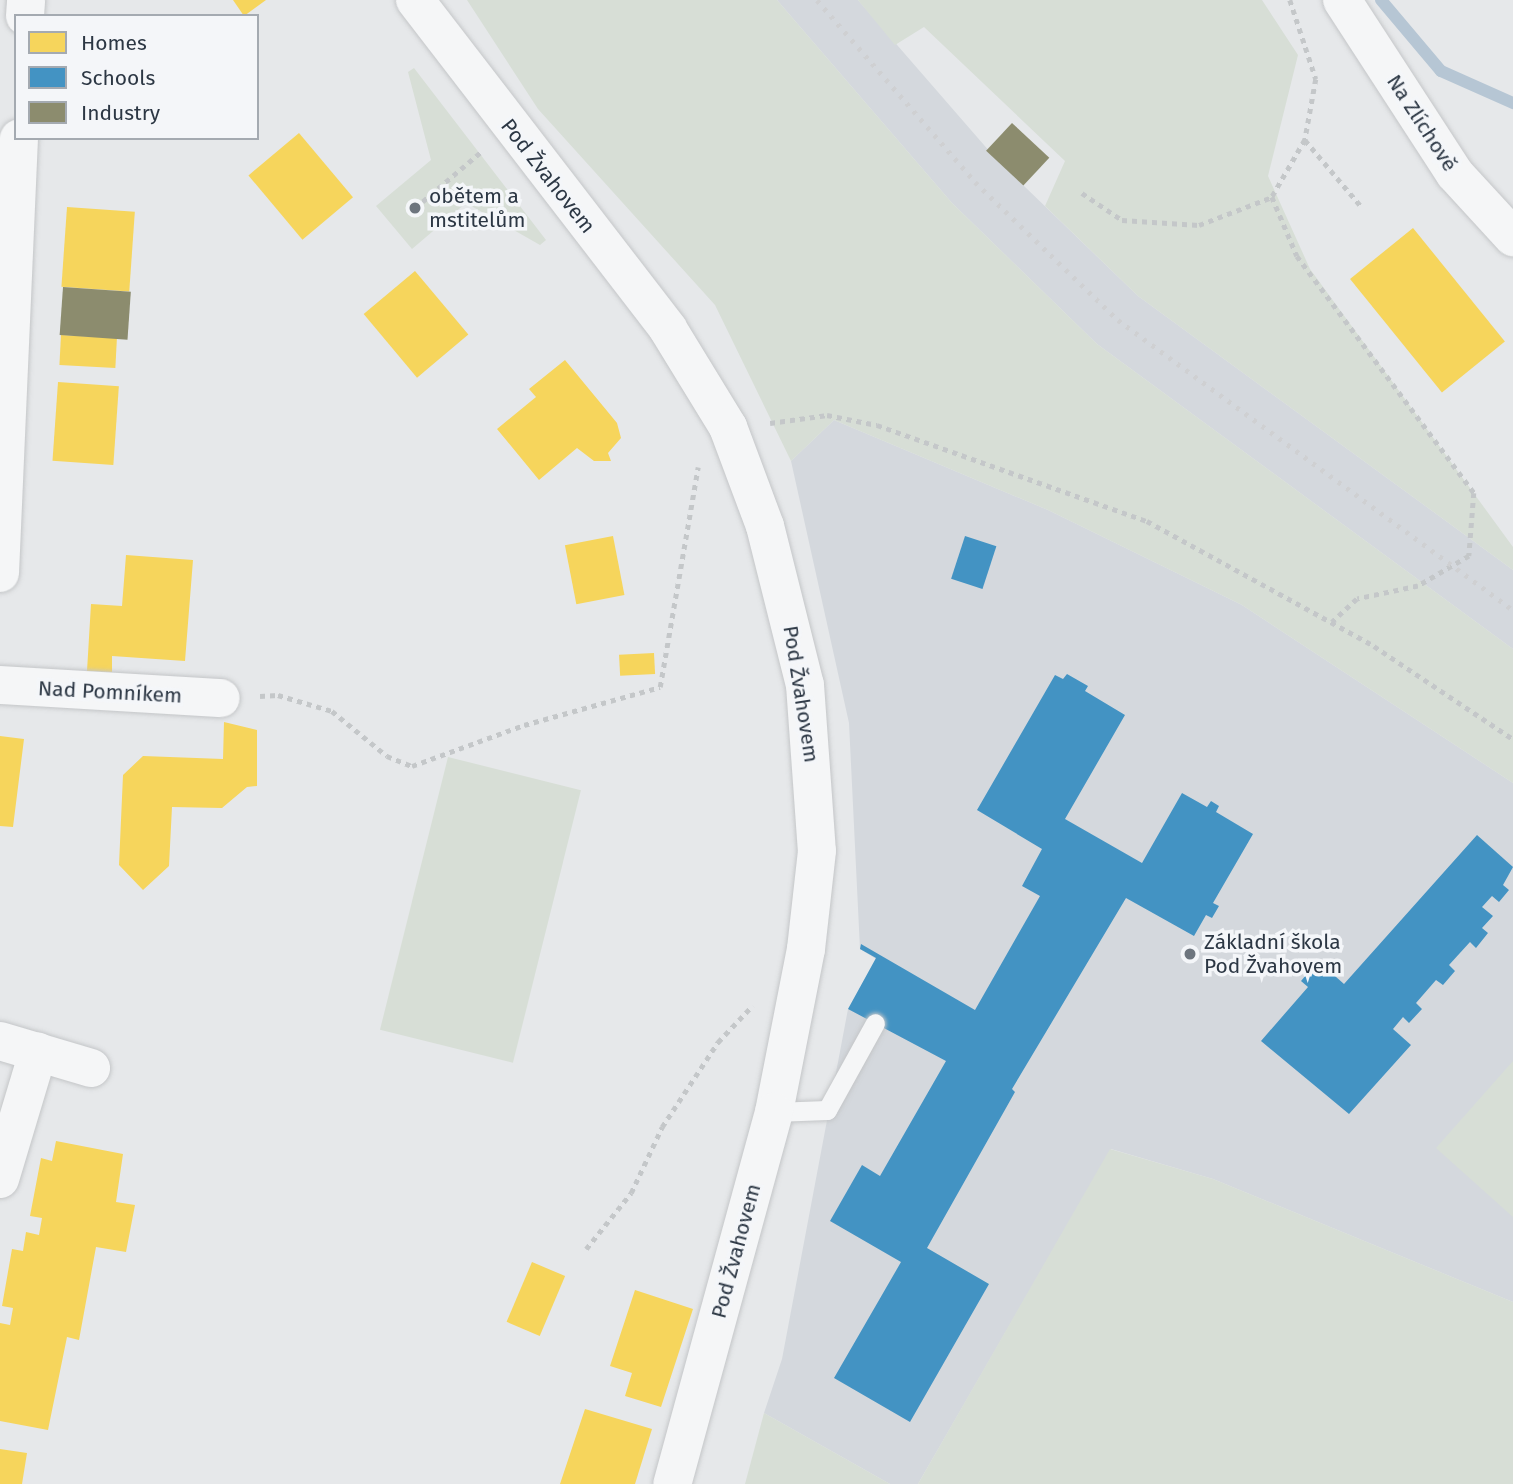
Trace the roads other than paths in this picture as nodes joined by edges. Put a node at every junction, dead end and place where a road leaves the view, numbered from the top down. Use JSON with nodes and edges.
{"nodes":[{"id":1,"x":415,"y":0,"type":"edge"},
{"id":2,"x":1342,"y":0,"type":"edge"},
{"id":3,"x":19,"y":140,"type":"edge"},
{"id":4,"x":1513,"y":237,"type":"edge"},
{"id":5,"x":0,"y":573,"type":"edge"},
{"id":6,"x":0,"y":685,"type":"edge"},
{"id":7,"x":221,"y":698,"type":"road end"},
{"id":8,"x":875,"y":1023,"type":"dead end"},
{"id":9,"x":0,"y":1041,"type":"edge"},
{"id":10,"x":38,"y":1052,"type":"junction"},
{"id":11,"x":91,"y":1068,"type":"dead end"},
{"id":12,"x":774,"y":1112,"type":"junction"},
{"id":13,"x":0,"y":1179,"type":"edge"},
{"id":14,"x":672,"y":1484,"type":"edge"}],
"edges":[{"from":1,"to":12,"type":"street","name":"Pod Žvahovem"},
{"from":2,"to":4,"type":"street","name":"Na Zlíchově"},
{"from":3,"to":5,"type":"street"},
{"from":6,"to":7,"type":"street","name":"Nad Pomníkem"},
{"from":8,"to":12,"type":"lane"},
{"from":9,"to":10,"type":"street"},
{"from":10,"to":11,"type":"street"},
{"from":10,"to":13,"type":"street"},
{"from":12,"to":14,"type":"street","name":"Pod Žvahovem"}]}
